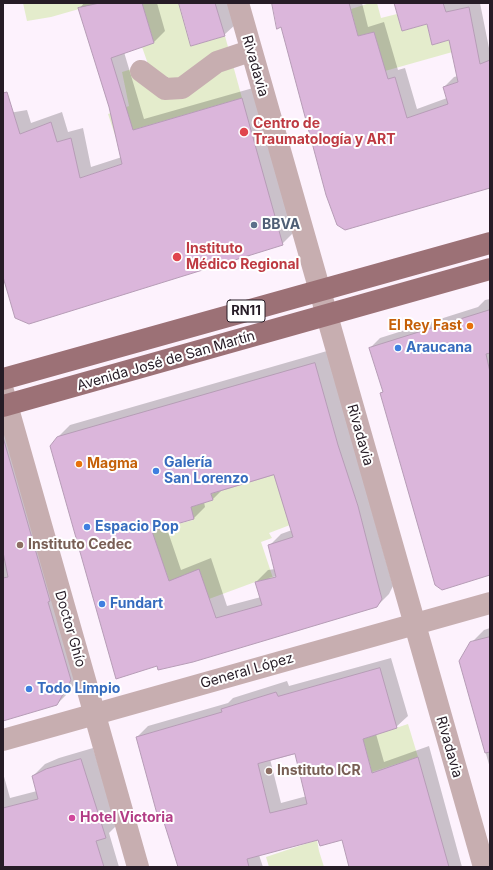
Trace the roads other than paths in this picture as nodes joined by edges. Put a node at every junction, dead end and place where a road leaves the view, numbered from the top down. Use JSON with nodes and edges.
{"nodes":[{"id":1,"x":238,"y":3,"type":"edge"},
{"id":2,"x":250,"y":51,"type":"junction"},
{"id":3,"x":141,"y":71,"type":"dead end"},
{"id":4,"x":490,"y":243,"type":"edge"},
{"id":5,"x":490,"y":269,"type":"edge"},
{"id":6,"x":319,"y":291,"type":"junction"},
{"id":7,"x":326,"y":315,"type":"junction"},
{"id":8,"x":3,"y":379,"type":"edge"},
{"id":9,"x":5,"y":401,"type":"edge"},
{"id":10,"x":490,"y":603,"type":"edge"},
{"id":11,"x":414,"y":624,"type":"junction"},
{"id":12,"x":94,"y":715,"type":"junction"},
{"id":13,"x":3,"y":740,"type":"edge"},
{"id":14,"x":138,"y":867,"type":"edge"},
{"id":15,"x":484,"y":867,"type":"edge"}],
"edges":[{"from":1,"to":2,"type":"street","name":"Rivadavia"},
{"from":2,"to":3,"type":"street"},
{"from":2,"to":6,"type":"street","name":"Rivadavia"},
{"from":4,"to":6,"type":"main road","name":"Avenida José de San Martín","number":"RN11"},
{"from":5,"to":7,"type":"main road","name":"Avenida José de San Martín","number":"RN11"},
{"from":6,"to":7,"type":"street","name":"Rivadavia"},
{"from":6,"to":8,"type":"main road","name":"Avenida José de San Martín","number":"RN11"},
{"from":7,"to":9,"type":"main road","name":"Avenida José de San Martín","number":"RN11"},
{"from":7,"to":11,"type":"street","name":"Rivadavia"},
{"from":9,"to":12,"type":"street","name":"Doctor Ghío"},
{"from":10,"to":11,"type":"street","name":"General López"},
{"from":11,"to":12,"type":"street","name":"General López"},
{"from":11,"to":15,"type":"street","name":"Rivadavia"},
{"from":12,"to":13,"type":"street","name":"General López"},
{"from":12,"to":14,"type":"street","name":"Doctor Ghío"}]}
